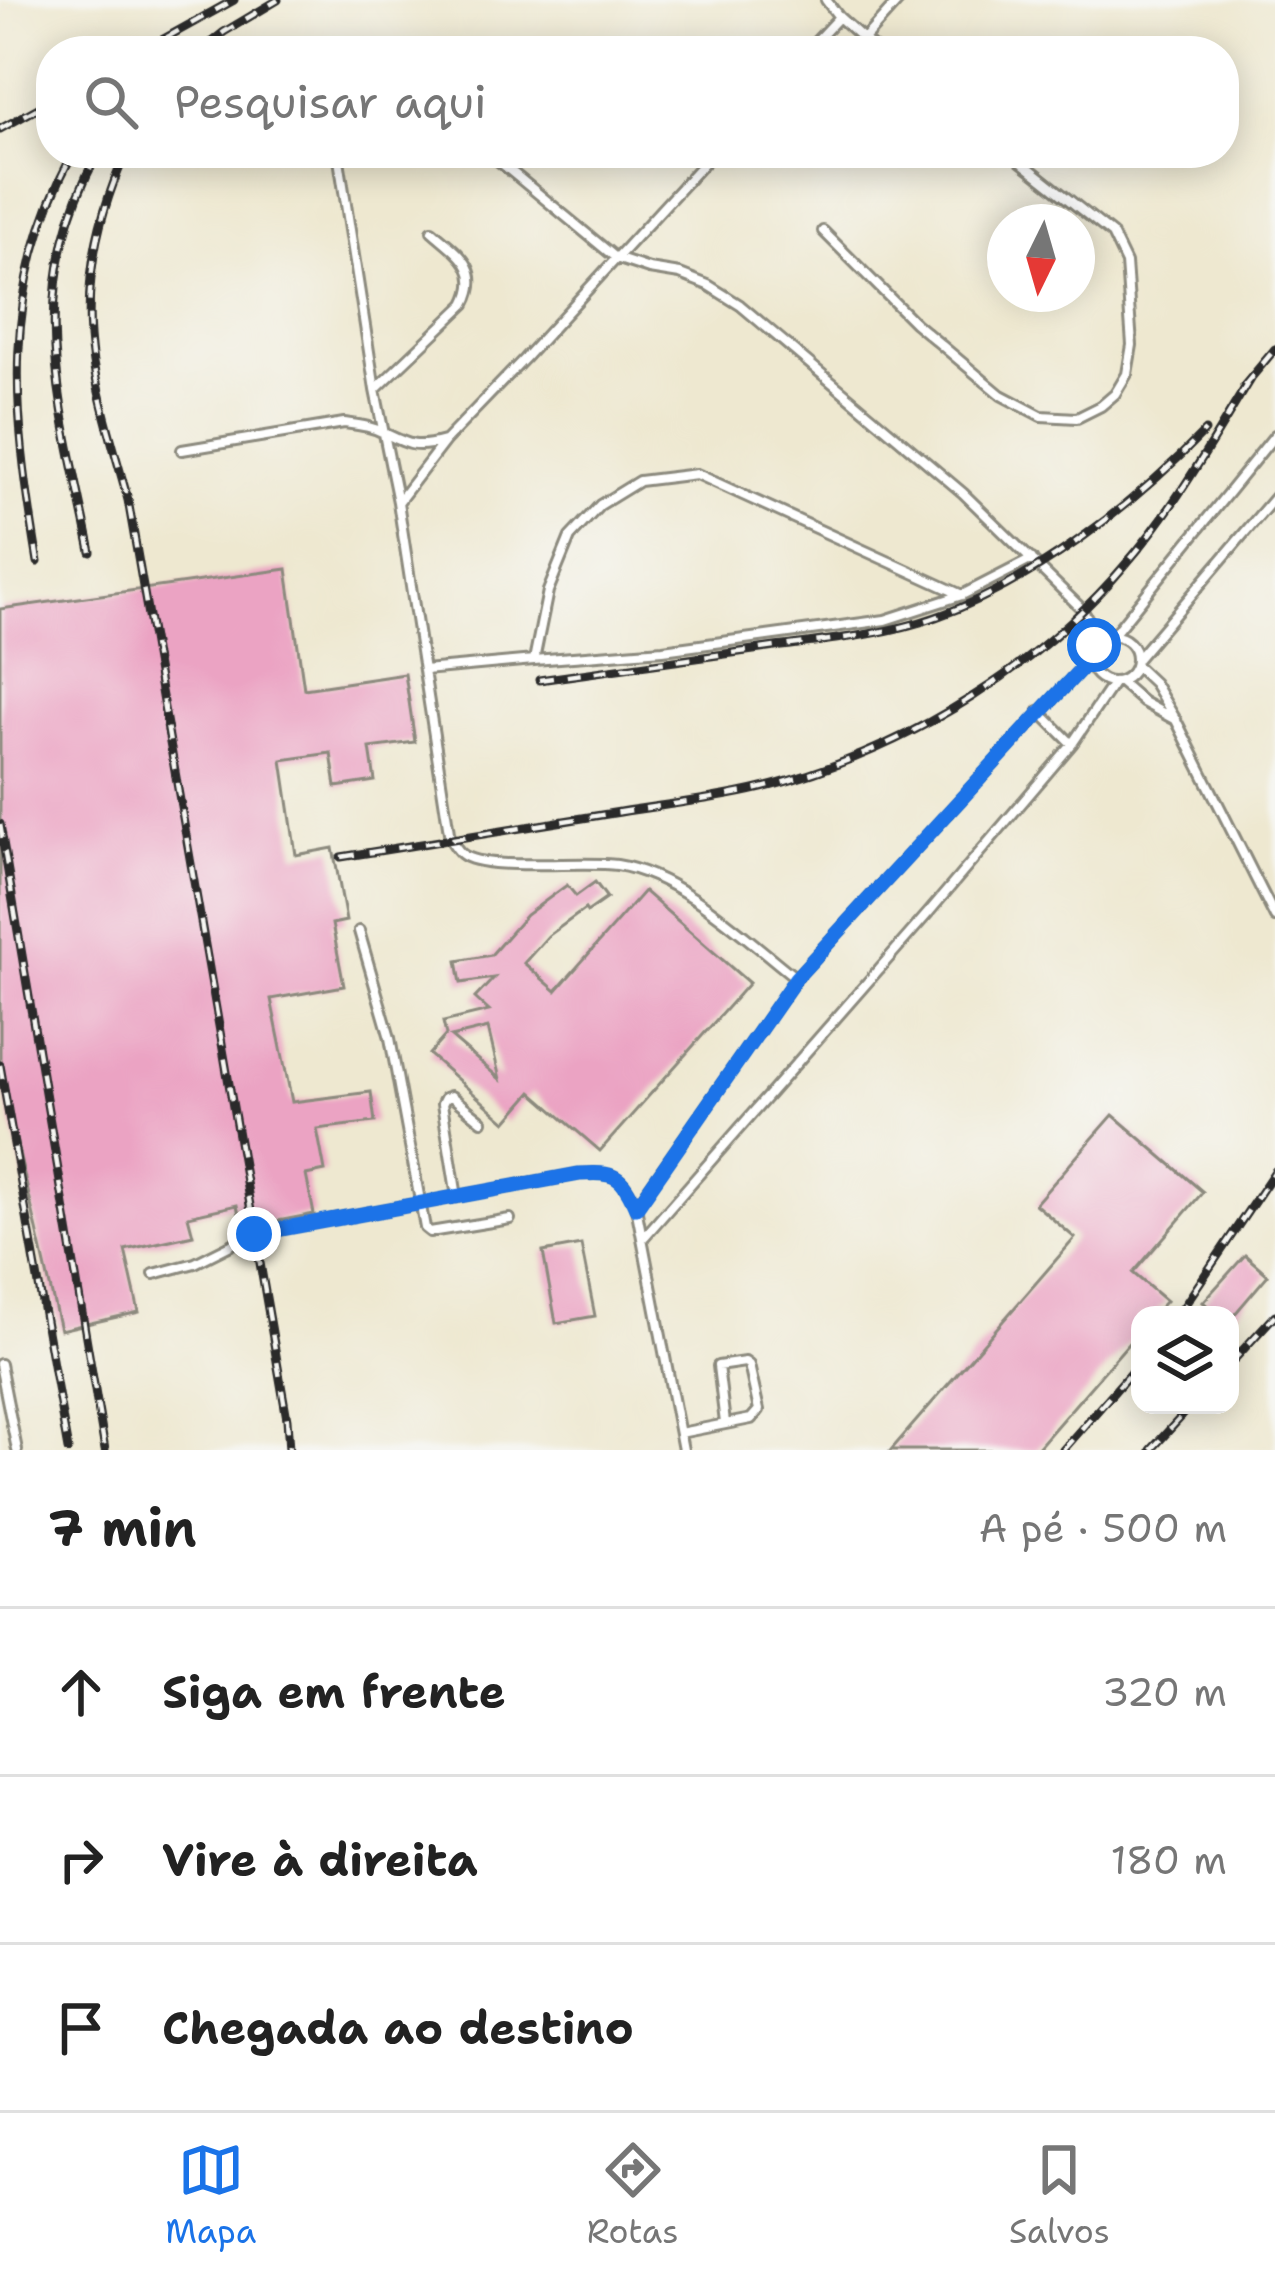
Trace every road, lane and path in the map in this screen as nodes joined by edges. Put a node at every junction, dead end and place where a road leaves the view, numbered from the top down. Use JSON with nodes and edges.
{"nodes":[{"id":1,"x":826,"y":0,"type":"edge"},
{"id":2,"x":899,"y":0,"type":"edge"},
{"id":3,"x":838,"y":16,"type":"junction"},
{"id":4,"x":820,"y":36,"type":"edge"},
{"id":5,"x":859,"y":36,"type":"edge"},
{"id":6,"x":867,"y":36,"type":"edge"},
{"id":7,"x":340,"y":168,"type":"edge"},
{"id":8,"x":507,"y":168,"type":"edge"},
{"id":9,"x":699,"y":168,"type":"edge"},
{"id":10,"x":1029,"y":168,"type":"edge"},
{"id":11,"x":432,"y":231,"type":"dead end"},
{"id":12,"x":823,"y":231,"type":"dead end"},
{"id":13,"x":616,"y":258,"type":"junction"},
{"id":14,"x":375,"y":390,"type":"junction"},
{"id":15,"x":383,"y":432,"type":"junction"},
{"id":16,"x":1275,"y":435,"type":"edge"},
{"id":17,"x":445,"y":441,"type":"junction"},
{"id":18,"x":182,"y":449,"type":"dead end"},
{"id":19,"x":1275,"y":497,"type":"edge"},
{"id":20,"x":398,"y":502,"type":"junction"},
{"id":21,"x":1032,"y":559,"type":"junction"},
{"id":22,"x":962,"y":595,"type":"junction"},
{"id":23,"x":1113,"y":635,"type":"junction"},
{"id":24,"x":1100,"y":640,"type":"junction"},
{"id":25,"x":1090,"y":659,"type":"junction"},
{"id":26,"x":534,"y":660,"type":"junction"},
{"id":27,"x":1136,"y":662,"type":"junction"},
{"id":28,"x":424,"y":670,"type":"junction"},
{"id":29,"x":1117,"y":682,"type":"junction"},
{"id":30,"x":1039,"y":711,"type":"junction"},
{"id":31,"x":1176,"y":720,"type":"junction"},
{"id":32,"x":1072,"y":744,"type":"junction"},
{"id":33,"x":1275,"y":917,"type":"edge"},
{"id":34,"x":359,"y":931,"type":"dead end"},
{"id":35,"x":796,"y":978,"type":"junction"},
{"id":36,"x":482,"y":1121,"type":"dead end"},
{"id":37,"x":457,"y":1197,"type":"junction"},
{"id":38,"x":422,"y":1204,"type":"junction"},
{"id":39,"x":636,"y":1208,"type":"junction"},
{"id":40,"x":509,"y":1219,"type":"dead end"},
{"id":41,"x":644,"y":1238,"type":"junction"},
{"id":42,"x":154,"y":1274,"type":"dead end"},
{"id":43,"x":0,"y":1364,"type":"edge"},
{"id":44,"x":725,"y":1423,"type":"junction"},
{"id":45,"x":680,"y":1433,"type":"junction"},
{"id":46,"x":17,"y":1450,"type":"edge"},
{"id":47,"x":683,"y":1450,"type":"edge"}],
"edges":[{"from":1,"to":3,"type":"lane"},
{"from":2,"to":6,"type":"lane"},
{"from":3,"to":4,"type":"lane"},
{"from":3,"to":5,"type":"lane"},
{"from":7,"to":14,"type":"lane"},
{"from":8,"to":13,"type":"lane"},
{"from":9,"to":13,"type":"lane"},
{"from":10,"to":12,"type":"lane"},
{"from":11,"to":14,"type":"lane"},
{"from":13,"to":17,"type":"lane"},
{"from":13,"to":21,"type":"lane"},
{"from":14,"to":15,"type":"lane"},
{"from":15,"to":17,"type":"lane"},
{"from":15,"to":18,"type":"lane"},
{"from":15,"to":20,"type":"lane"},
{"from":16,"to":23,"type":"lane"},
{"from":17,"to":20,"type":"lane"},
{"from":19,"to":27,"type":"lane"},
{"from":20,"to":28,"type":"lane"},
{"from":21,"to":22,"type":"lane"},
{"from":21,"to":24,"type":"lane"},
{"from":22,"to":26,"type":"lane"},
{"from":22,"to":26,"type":"lane"},
{"from":23,"to":24,"type":"lane"},
{"from":23,"to":27,"type":"lane"},
{"from":24,"to":25,"type":"lane"},
{"from":25,"to":29,"type":"lane"},
{"from":25,"to":30,"type":"lane"},
{"from":26,"to":28,"type":"lane"},
{"from":27,"to":29,"type":"lane"},
{"from":27,"to":31,"type":"lane"},
{"from":28,"to":35,"type":"lane"},
{"from":29,"to":31,"type":"lane"},
{"from":29,"to":32,"type":"lane"},
{"from":30,"to":32,"type":"lane"},
{"from":30,"to":35,"type":"lane"},
{"from":31,"to":33,"type":"lane"},
{"from":32,"to":41,"type":"lane"},
{"from":34,"to":38,"type":"lane"},
{"from":35,"to":39,"type":"lane"},
{"from":36,"to":37,"type":"lane"},
{"from":37,"to":38,"type":"lane"},
{"from":37,"to":39,"type":"lane"},
{"from":38,"to":40,"type":"lane"},
{"from":38,"to":42,"type":"lane"},
{"from":39,"to":41,"type":"lane"},
{"from":41,"to":45,"type":"lane"},
{"from":43,"to":46,"type":"lane"},
{"from":44,"to":44,"type":"lane"},
{"from":44,"to":45,"type":"lane"},
{"from":45,"to":47,"type":"lane"}]}
